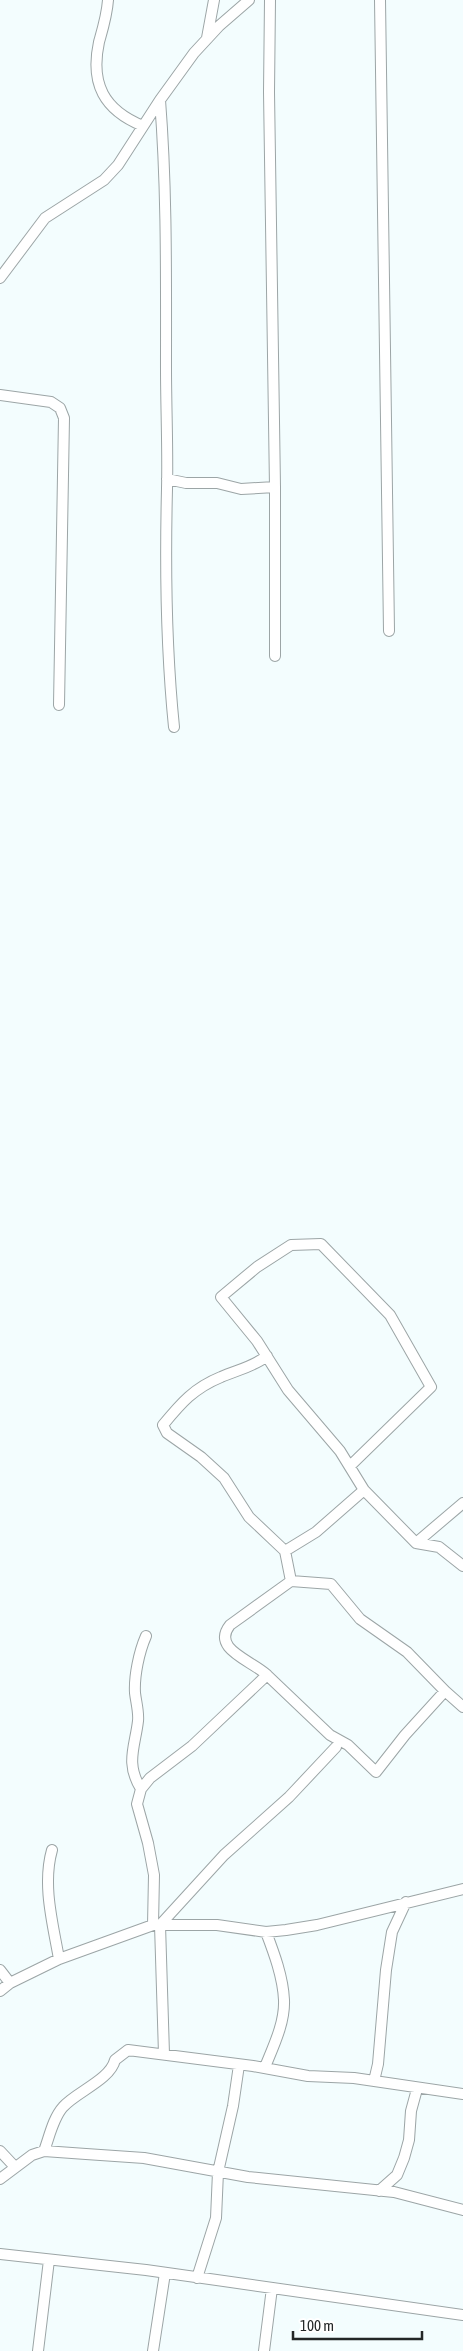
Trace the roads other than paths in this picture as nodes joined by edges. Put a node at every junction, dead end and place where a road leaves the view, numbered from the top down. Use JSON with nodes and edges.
{"nodes":[{"id":1,"x":108,"y":0,"type":"edge"},
{"id":2,"x":214,"y":0,"type":"edge"},
{"id":3,"x":249,"y":0,"type":"edge"},
{"id":4,"x":270,"y":0,"type":"edge"},
{"id":5,"x":380,"y":0,"type":"edge"},
{"id":6,"x":207,"y":39,"type":"junction"},
{"id":7,"x":160,"y":100,"type":"junction"},
{"id":8,"x":143,"y":126,"type":"junction"},
{"id":9,"x":0,"y":278,"type":"edge"},
{"id":10,"x":0,"y":395,"type":"edge"},
{"id":11,"x":167,"y":480,"type":"junction"},
{"id":12,"x":275,"y":486,"type":"junction"},
{"id":13,"x":389,"y":631,"type":"dead end"},
{"id":14,"x":275,"y":656,"type":"dead end"},
{"id":15,"x":59,"y":704,"type":"dead end"},
{"id":16,"x":174,"y":727,"type":"dead end"},
{"id":17,"x":266,"y":1356,"type":"junction"},
{"id":18,"x":350,"y":1466,"type":"junction"},
{"id":19,"x":364,"y":1490,"type":"junction"},
{"id":20,"x":463,"y":1503,"type":"edge"},
{"id":21,"x":416,"y":1543,"type":"junction"},
{"id":22,"x":285,"y":1551,"type":"junction"},
{"id":23,"x":463,"y":1566,"type":"edge"},
{"id":24,"x":291,"y":1581,"type":"junction"},
{"id":25,"x":146,"y":1636,"type":"dead end"},
{"id":26,"x":267,"y":1675,"type":"junction"},
{"id":27,"x":445,"y":1692,"type":"junction"},
{"id":28,"x":463,"y":1707,"type":"edge"},
{"id":29,"x":336,"y":1747,"type":"dead end"},
{"id":30,"x":141,"y":1789,"type":"junction"},
{"id":31,"x":52,"y":1850,"type":"dead end"},
{"id":32,"x":463,"y":1889,"type":"edge"},
{"id":33,"x":406,"y":1902,"type":"junction"},
{"id":34,"x":156,"y":1925,"type":"junction"},
{"id":35,"x":266,"y":1932,"type":"junction"},
{"id":36,"x":59,"y":1959,"type":"junction"},
{"id":37,"x":0,"y":1970,"type":"edge"},
{"id":38,"x":10,"y":1983,"type":"junction"},
{"id":39,"x":0,"y":1991,"type":"edge"},
{"id":40,"x":164,"y":2054,"type":"junction"},
{"id":41,"x":239,"y":2065,"type":"junction"},
{"id":42,"x":265,"y":2067,"type":"junction"},
{"id":43,"x":374,"y":2081,"type":"junction"},
{"id":44,"x":417,"y":2089,"type":"junction"},
{"id":45,"x":463,"y":2094,"type":"edge"},
{"id":46,"x":0,"y":2151,"type":"edge"},
{"id":47,"x":44,"y":2152,"type":"junction"},
{"id":48,"x":15,"y":2168,"type":"junction"},
{"id":49,"x":218,"y":2172,"type":"junction"},
{"id":50,"x":0,"y":2179,"type":"edge"},
{"id":51,"x":379,"y":2191,"type":"junction"},
{"id":52,"x":463,"y":2210,"type":"edge"},
{"id":53,"x":0,"y":2254,"type":"edge"},
{"id":54,"x":49,"y":2260,"type":"junction"},
{"id":55,"x":165,"y":2273,"type":"junction"},
{"id":56,"x":197,"y":2278,"type":"junction"},
{"id":57,"x":272,"y":2288,"type":"junction"},
{"id":58,"x":463,"y":2315,"type":"edge"},
{"id":59,"x":38,"y":2351,"type":"edge"},
{"id":60,"x":153,"y":2351,"type":"edge"},
{"id":61,"x":264,"y":2351,"type":"edge"}],
"edges":[{"from":1,"to":8,"type":"street"},
{"from":2,"to":6,"type":"street"},
{"from":3,"to":6,"type":"street"},
{"from":4,"to":12,"type":"street"},
{"from":5,"to":13,"type":"street"},
{"from":6,"to":7,"type":"street"},
{"from":7,"to":8,"type":"street"},
{"from":7,"to":11,"type":"street"},
{"from":8,"to":9,"type":"street"},
{"from":10,"to":15,"type":"street"},
{"from":11,"to":12,"type":"street"},
{"from":11,"to":16,"type":"street"},
{"from":12,"to":14,"type":"street"},
{"from":17,"to":18,"type":"street"},
{"from":17,"to":18,"type":"street"},
{"from":17,"to":22,"type":"street"},
{"from":18,"to":19,"type":"street"},
{"from":19,"to":21,"type":"street"},
{"from":19,"to":22,"type":"street"},
{"from":20,"to":21,"type":"street"},
{"from":21,"to":23,"type":"street"},
{"from":22,"to":24,"type":"street"},
{"from":24,"to":26,"type":"street"},
{"from":24,"to":27,"type":"street"},
{"from":25,"to":30,"type":"street"},
{"from":26,"to":27,"type":"street"},
{"from":26,"to":30,"type":"street"},
{"from":27,"to":28,"type":"street"},
{"from":29,"to":34,"type":"street"},
{"from":30,"to":34,"type":"street"},
{"from":31,"to":36,"type":"street"},
{"from":32,"to":33,"type":"street"},
{"from":33,"to":35,"type":"street"},
{"from":33,"to":43,"type":"street"},
{"from":34,"to":35,"type":"street"},
{"from":34,"to":36,"type":"street"},
{"from":34,"to":40,"type":"street"},
{"from":35,"to":42,"type":"street"},
{"from":36,"to":38,"type":"street"},
{"from":37,"to":38,"type":"street"},
{"from":38,"to":39,"type":"street"},
{"from":40,"to":41,"type":"street"},
{"from":40,"to":47,"type":"street"},
{"from":41,"to":42,"type":"street"},
{"from":41,"to":49,"type":"street"},
{"from":42,"to":43,"type":"street"},
{"from":43,"to":44,"type":"street"},
{"from":44,"to":45,"type":"street"},
{"from":44,"to":51,"type":"street"},
{"from":46,"to":48,"type":"street"},
{"from":47,"to":48,"type":"street"},
{"from":47,"to":49,"type":"street"},
{"from":48,"to":50,"type":"street"},
{"from":49,"to":51,"type":"street"},
{"from":49,"to":56,"type":"street"},
{"from":51,"to":52,"type":"street"},
{"from":53,"to":54,"type":"street"},
{"from":54,"to":55,"type":"street"},
{"from":54,"to":59,"type":"street"},
{"from":55,"to":56,"type":"street"},
{"from":55,"to":60,"type":"street"},
{"from":56,"to":57,"type":"street"},
{"from":57,"to":58,"type":"street"},
{"from":57,"to":61,"type":"street"}]}
